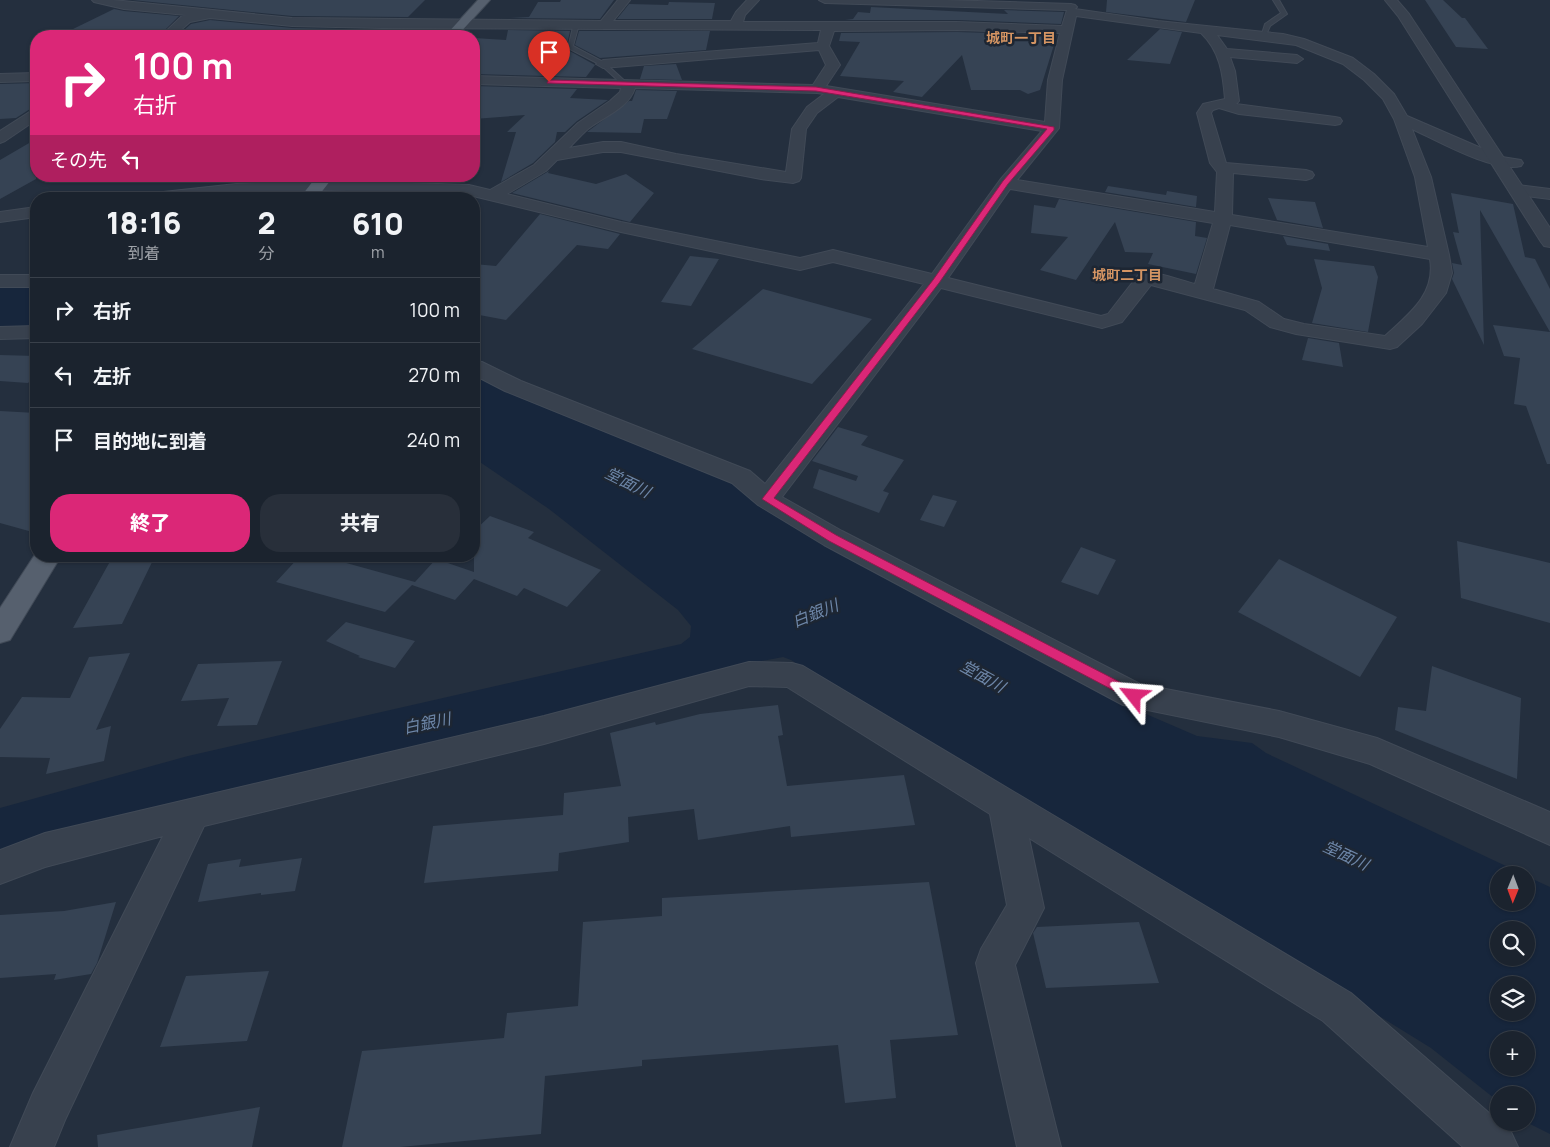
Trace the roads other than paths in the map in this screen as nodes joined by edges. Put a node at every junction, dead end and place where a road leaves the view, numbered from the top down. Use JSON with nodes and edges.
{"nodes":[{"id":1,"x":98,"y":0,"type":"edge"},
{"id":2,"x":211,"y":0,"type":"edge"},
{"id":3,"x":484,"y":0,"type":"edge"},
{"id":4,"x":624,"y":0,"type":"edge"},
{"id":5,"x":753,"y":0,"type":"edge"},
{"id":6,"x":1276,"y":0,"type":"edge"},
{"id":7,"x":1391,"y":0,"type":"edge"},
{"id":8,"x":1402,"y":0,"type":"edge"},
{"id":9,"x":902,"y":1,"type":"edge"},
{"id":10,"x":956,"y":4,"type":"junction"},
{"id":11,"x":1072,"y":6,"type":"edge"},
{"id":12,"x":1142,"y":8,"type":"dead end"},
{"id":13,"x":822,"y":10,"type":"edge"},
{"id":14,"x":186,"y":12,"type":"junction"},
{"id":15,"x":208,"y":14,"type":"junction"},
{"id":16,"x":1139,"y":22,"type":"junction"},
{"id":17,"x":462,"y":24,"type":"junction"},
{"id":18,"x":576,"y":24,"type":"junction"},
{"id":19,"x":605,"y":24,"type":"junction"},
{"id":20,"x":675,"y":24,"type":"junction"},
{"id":21,"x":736,"y":25,"type":"junction"},
{"id":22,"x":957,"y":26,"type":"junction"},
{"id":23,"x":895,"y":27,"type":"junction"},
{"id":24,"x":1204,"y":29,"type":"junction"},
{"id":25,"x":174,"y":30,"type":"edge"},
{"id":26,"x":456,"y":30,"type":"edge"},
{"id":27,"x":1066,"y":30,"type":"junction"},
{"id":28,"x":1263,"y":36,"type":"junction"},
{"id":29,"x":823,"y":46,"type":"junction"},
{"id":30,"x":672,"y":49,"type":"junction"},
{"id":31,"x":1222,"y":52,"type":"junction"},
{"id":32,"x":1297,"y":59,"type":"dead end"},
{"id":33,"x":603,"y":64,"type":"junction"},
{"id":34,"x":30,"y":77,"type":"edge"},
{"id":35,"x":0,"y":78,"type":"edge"},
{"id":36,"x":480,"y":80,"type":"edge"},
{"id":37,"x":627,"y":84,"type":"junction"},
{"id":38,"x":816,"y":89,"type":"junction"},
{"id":39,"x":837,"y":91,"type":"junction"},
{"id":40,"x":1220,"y":104,"type":"junction"},
{"id":41,"x":30,"y":118,"type":"edge"},
{"id":42,"x":1401,"y":119,"type":"junction"},
{"id":43,"x":1335,"y":121,"type":"dead end"},
{"id":44,"x":1052,"y":128,"type":"junction"},
{"id":45,"x":0,"y":138,"type":"edge"},
{"id":46,"x":0,"y":143,"type":"edge"},
{"id":47,"x":17,"y":144,"type":"dead end"},
{"id":48,"x":553,"y":156,"type":"junction"},
{"id":49,"x":1507,"y":162,"type":"junction"},
{"id":50,"x":1221,"y":167,"type":"junction"},
{"id":51,"x":1306,"y":175,"type":"dead end"},
{"id":52,"x":271,"y":182,"type":"edge"},
{"id":53,"x":320,"y":182,"type":"edge"},
{"id":54,"x":351,"y":182,"type":"edge"},
{"id":55,"x":1006,"y":183,"type":"junction"},
{"id":56,"x":203,"y":192,"type":"edge"},
{"id":57,"x":313,"y":192,"type":"edge"},
{"id":58,"x":479,"y":192,"type":"edge"},
{"id":59,"x":480,"y":192,"type":"edge"},
{"id":60,"x":1534,"y":192,"type":"edge"},
{"id":61,"x":493,"y":195,"type":"junction"},
{"id":62,"x":30,"y":213,"type":"edge"},
{"id":63,"x":1550,"y":216,"type":"edge"},
{"id":64,"x":0,"y":217,"type":"edge"},
{"id":65,"x":1223,"y":218,"type":"junction"},
{"id":66,"x":1550,"y":242,"type":"edge"},
{"id":67,"x":1440,"y":256,"type":"junction"},
{"id":68,"x":0,"y":281,"type":"edge"},
{"id":69,"x":30,"y":281,"type":"edge"},
{"id":70,"x":936,"y":282,"type":"junction"},
{"id":71,"x":1202,"y":292,"type":"junction"},
{"id":72,"x":30,"y":332,"type":"edge"},
{"id":73,"x":0,"y":333,"type":"edge"},
{"id":74,"x":480,"y":370,"type":"edge"},
{"id":75,"x":767,"y":499,"type":"junction"},
{"id":76,"x":44,"y":562,"type":"edge"},
{"id":77,"x":0,"y":632,"type":"edge"},
{"id":78,"x":1005,"y":804,"type":"junction"},
{"id":79,"x":193,"y":813,"type":"junction"},
{"id":80,"x":1550,"y":829,"type":"edge"},
{"id":81,"x":0,"y":867,"type":"edge"},
{"id":82,"x":32,"y":1147,"type":"edge"},
{"id":83,"x":1039,"y":1147,"type":"edge"},
{"id":84,"x":1496,"y":1147,"type":"edge"}],
"edges":[{"from":1,"to":14,"type":"street"},
{"from":2,"to":14,"type":"street"},
{"from":3,"to":17,"type":"main road"},
{"from":4,"to":19,"type":"street"},
{"from":5,"to":21,"type":"street"},
{"from":6,"to":28,"type":"lane"},
{"from":7,"to":49,"type":"street"},
{"from":8,"to":49,"type":"street"},
{"from":9,"to":10,"type":"street"},
{"from":9,"to":13,"type":"street"},
{"from":9,"to":23,"type":"street"},
{"from":10,"to":11,"type":"street"},
{"from":10,"to":22,"type":"street"},
{"from":11,"to":16,"type":"street"},
{"from":11,"to":27,"type":"street"},
{"from":12,"to":16,"type":"street"},
{"from":13,"to":21,"type":"street"},
{"from":13,"to":23,"type":"street"},
{"from":13,"to":29,"type":"street"},
{"from":14,"to":15,"type":"street"},
{"from":15,"to":17,"type":"street"},
{"from":15,"to":25,"type":"street"},
{"from":16,"to":24,"type":"street"},
{"from":17,"to":18,"type":"street"},
{"from":17,"to":26,"type":"main road"},
{"from":18,"to":19,"type":"street"},
{"from":18,"to":33,"type":"lane"},
{"from":19,"to":20,"type":"street"},
{"from":20,"to":21,"type":"street"},
{"from":20,"to":30,"type":"street"},
{"from":22,"to":23,"type":"street"},
{"from":22,"to":27,"type":"street"},
{"from":24,"to":28,"type":"street"},
{"from":24,"to":31,"type":"street"},
{"from":27,"to":44,"type":"street"},
{"from":28,"to":42,"type":"street"},
{"from":29,"to":30,"type":"street"},
{"from":29,"to":38,"type":"street"},
{"from":30,"to":33,"type":"street"},
{"from":31,"to":32,"type":"street"},
{"from":31,"to":40,"type":"street"},
{"from":33,"to":37,"type":"lane"},
{"from":34,"to":35,"type":"street"},
{"from":36,"to":37,"type":"street"},
{"from":37,"to":38,"type":"street"},
{"from":37,"to":48,"type":"street"},
{"from":38,"to":39,"type":"street"},
{"from":39,"to":44,"type":"street"},
{"from":39,"to":48,"type":"street"},
{"from":40,"to":43,"type":"street"},
{"from":40,"to":50,"type":"street"},
{"from":41,"to":45,"type":"street"},
{"from":42,"to":49,"type":"street"},
{"from":42,"to":67,"type":"street"},
{"from":44,"to":55,"type":"street"},
{"from":46,"to":47,"type":"street"},
{"from":48,"to":61,"type":"street"},
{"from":49,"to":60,"type":"street"},
{"from":50,"to":51,"type":"street"},
{"from":50,"to":65,"type":"street"},
{"from":52,"to":56,"type":"street"},
{"from":53,"to":57,"type":"main road"},
{"from":54,"to":58,"type":"street"},
{"from":55,"to":65,"type":"street"},
{"from":55,"to":70,"type":"street"},
{"from":59,"to":61,"type":"street"},
{"from":60,"to":63,"type":"street"},
{"from":60,"to":66,"type":"street"},
{"from":61,"to":70,"type":"street"},
{"from":62,"to":64,"type":"street"},
{"from":65,"to":67,"type":"street"},
{"from":65,"to":71,"type":"street"},
{"from":67,"to":71,"type":"street"},
{"from":68,"to":69,"type":"street"},
{"from":70,"to":71,"type":"street"},
{"from":70,"to":75,"type":"street"},
{"from":72,"to":73,"type":"street"},
{"from":74,"to":75,"type":"street"},
{"from":75,"to":80,"type":"street"},
{"from":76,"to":77,"type":"main road"},
{"from":78,"to":79,"type":"street"},
{"from":78,"to":83,"type":"street"},
{"from":78,"to":84,"type":"street"},
{"from":79,"to":81,"type":"street"},
{"from":79,"to":82,"type":"street"}]}
